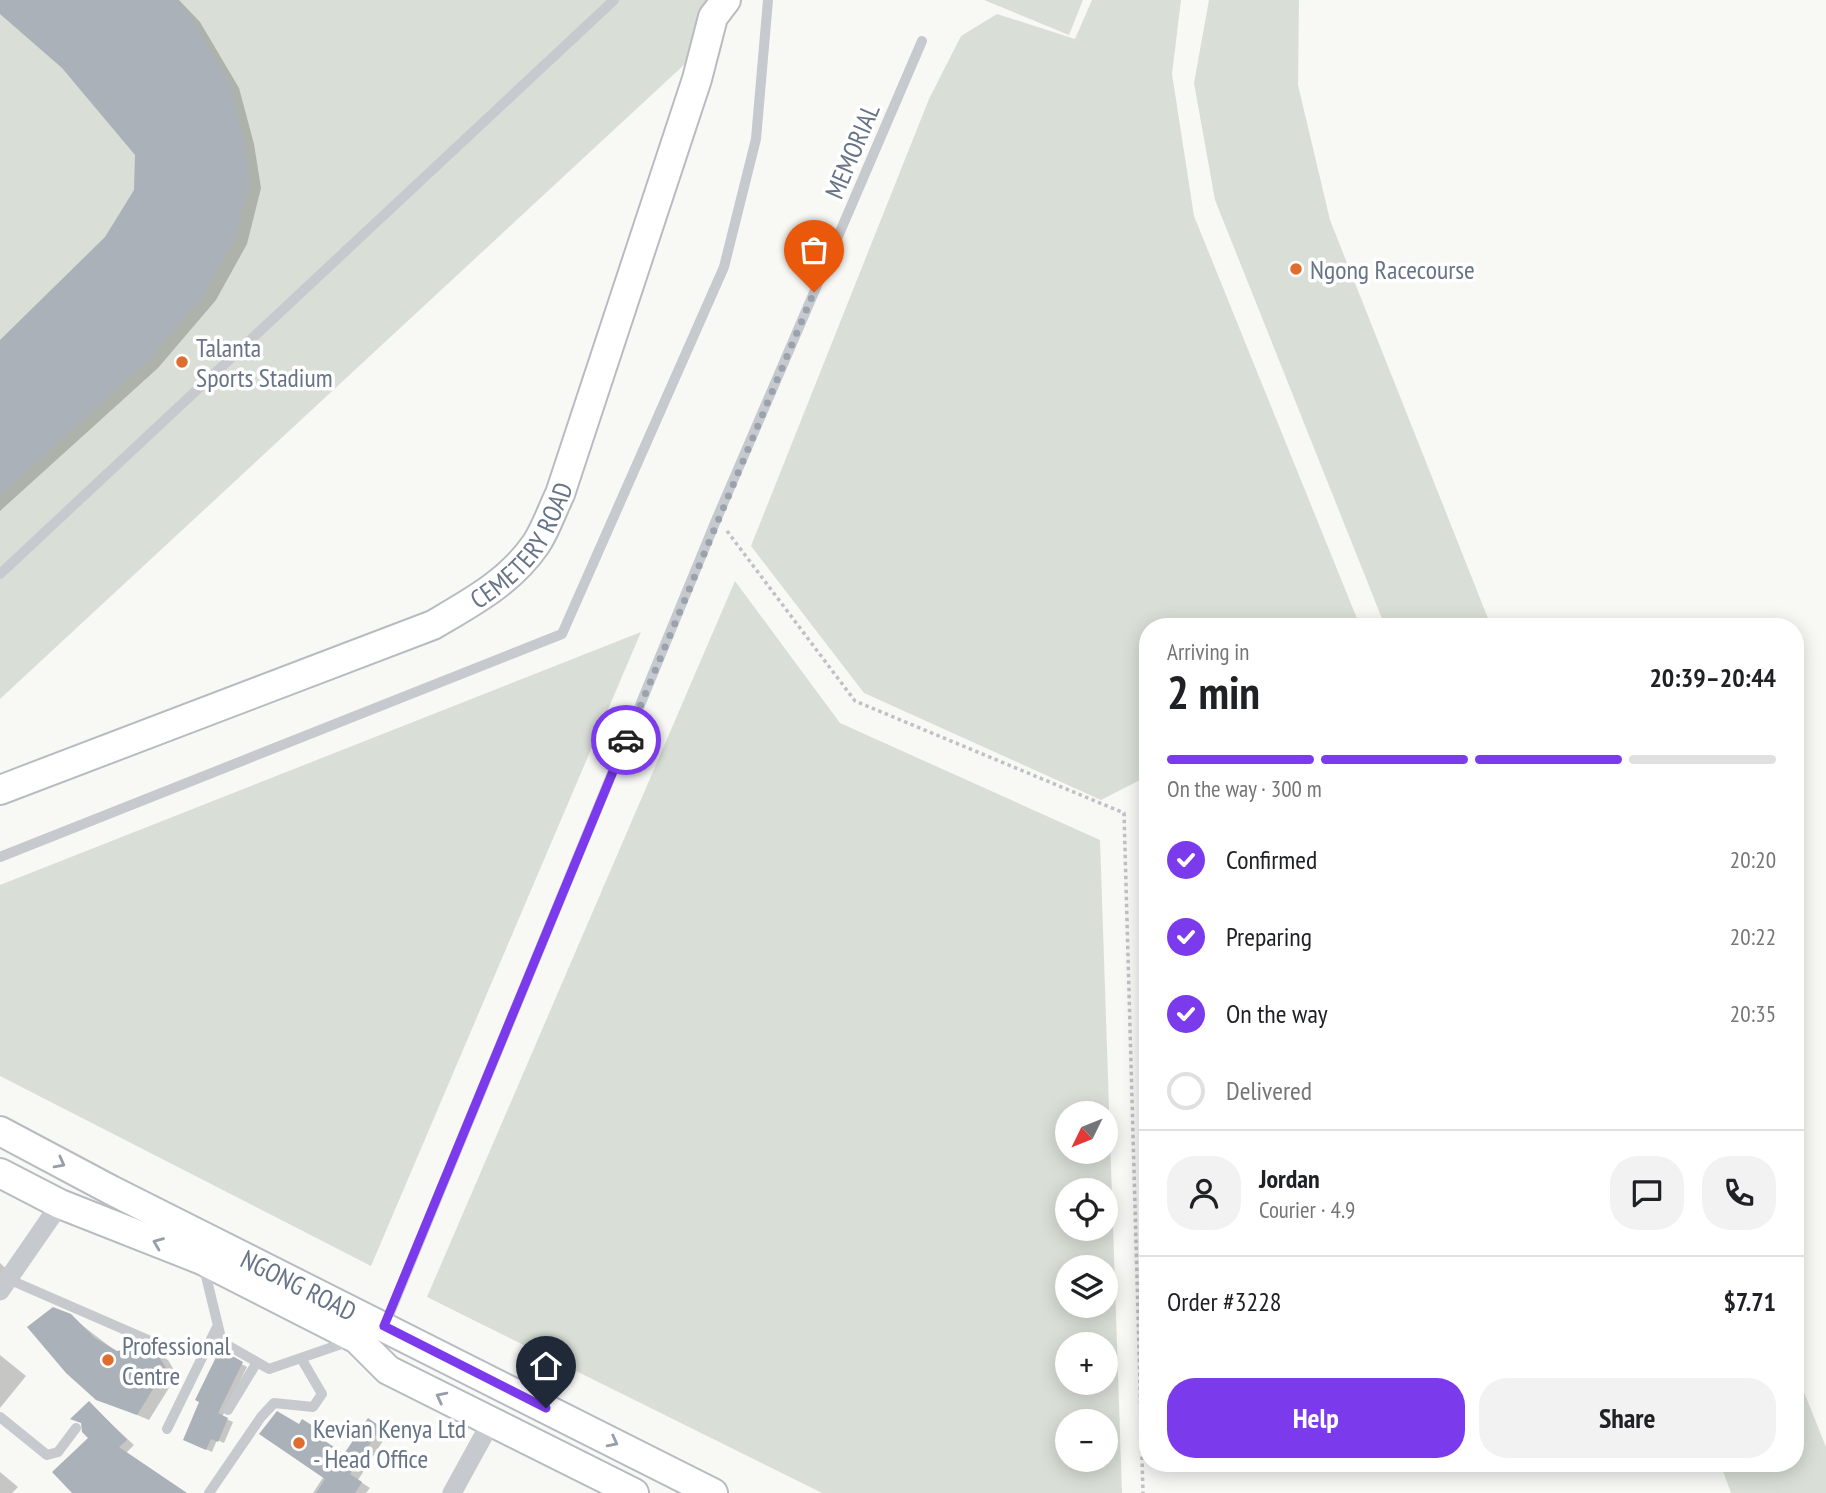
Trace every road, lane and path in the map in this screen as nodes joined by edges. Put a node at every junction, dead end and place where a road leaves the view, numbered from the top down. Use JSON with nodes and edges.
{"nodes":[{"id":1,"x":614,"y":0,"type":"edge"},
{"id":2,"x":726,"y":0,"type":"edge"},
{"id":3,"x":768,"y":0,"type":"edge"},
{"id":4,"x":922,"y":41,"type":"dead end"},
{"id":5,"x":717,"y":518,"type":"junction"},
{"id":6,"x":0,"y":574,"type":"edge"},
{"id":7,"x":0,"y":790,"type":"edge"},
{"id":8,"x":0,"y":857,"type":"edge"},
{"id":9,"x":0,"y":1131,"type":"edge"},
{"id":10,"x":0,"y":1173,"type":"edge"},
{"id":11,"x":60,"y":1204,"type":"junction"},
{"id":12,"x":202,"y":1261,"type":"junction"},
{"id":13,"x":4,"y":1285,"type":"edge"},
{"id":14,"x":218,"y":1325,"type":"junction"},
{"id":15,"x":384,"y":1326,"type":"junction"},
{"id":16,"x":357,"y":1339,"type":"junction"},
{"id":17,"x":169,"y":1349,"type":"dead end"},
{"id":18,"x":1139,"y":1350,"type":"edge"},
{"id":19,"x":300,"y":1358,"type":"junction"},
{"id":20,"x":257,"y":1362,"type":"junction"},
{"id":21,"x":228,"y":1410,"type":"dead end"},
{"id":22,"x":0,"y":1417,"type":"edge"},
{"id":23,"x":491,"y":1422,"type":"junction"},
{"id":24,"x":76,"y":1428,"type":"dead end"},
{"id":25,"x":167,"y":1429,"type":"dead end"},
{"id":26,"x":1142,"y":1472,"type":"edge"},
{"id":27,"x":209,"y":1493,"type":"edge"},
{"id":28,"x":452,"y":1493,"type":"edge"},
{"id":29,"x":634,"y":1493,"type":"edge"},
{"id":30,"x":713,"y":1493,"type":"edge"},
{"id":31,"x":1143,"y":1493,"type":"edge"}],
"edges":[{"from":1,"to":6,"type":"lane"},
{"from":2,"to":7,"type":"main road","name":"CEMETERY ROAD"},
{"from":3,"to":8,"type":"lane"},
{"from":4,"to":5,"type":"lane","name":"MEMORIAL"},
{"from":5,"to":15,"type":"lane","name":"MEMORIAL"},
{"from":5,"to":18,"type":"path"},
{"from":9,"to":15,"type":"main road","name":"NGONG ROAD","one_way":true},
{"from":10,"to":11,"type":"main road","name":"NGONG ROAD"},
{"from":12,"to":11,"type":"main road","name":"NGONG ROAD","one_way":true},
{"from":11,"to":13,"type":"street"},
{"from":12,"to":14,"type":"lane"},
{"from":12,"to":16,"type":"main road","name":"NGONG ROAD"},
{"from":13,"to":17,"type":"lane"},
{"from":14,"to":20,"type":"lane"},
{"from":14,"to":25,"type":"lane"},
{"from":15,"to":30,"type":"main road","name":"NGONG ROAD","one_way":true},
{"from":16,"to":19,"type":"lane"},
{"from":23,"to":16,"type":"main road","name":"NGONG ROAD","one_way":true},
{"from":19,"to":20,"type":"lane"},
{"from":19,"to":27,"type":"lane"},
{"from":20,"to":21,"type":"lane"},
{"from":22,"to":24,"type":"lane"},
{"from":23,"to":28,"type":"street"},
{"from":23,"to":29,"type":"main road","name":"NGONG ROAD"},
{"from":26,"to":31,"type":"path"}]}
